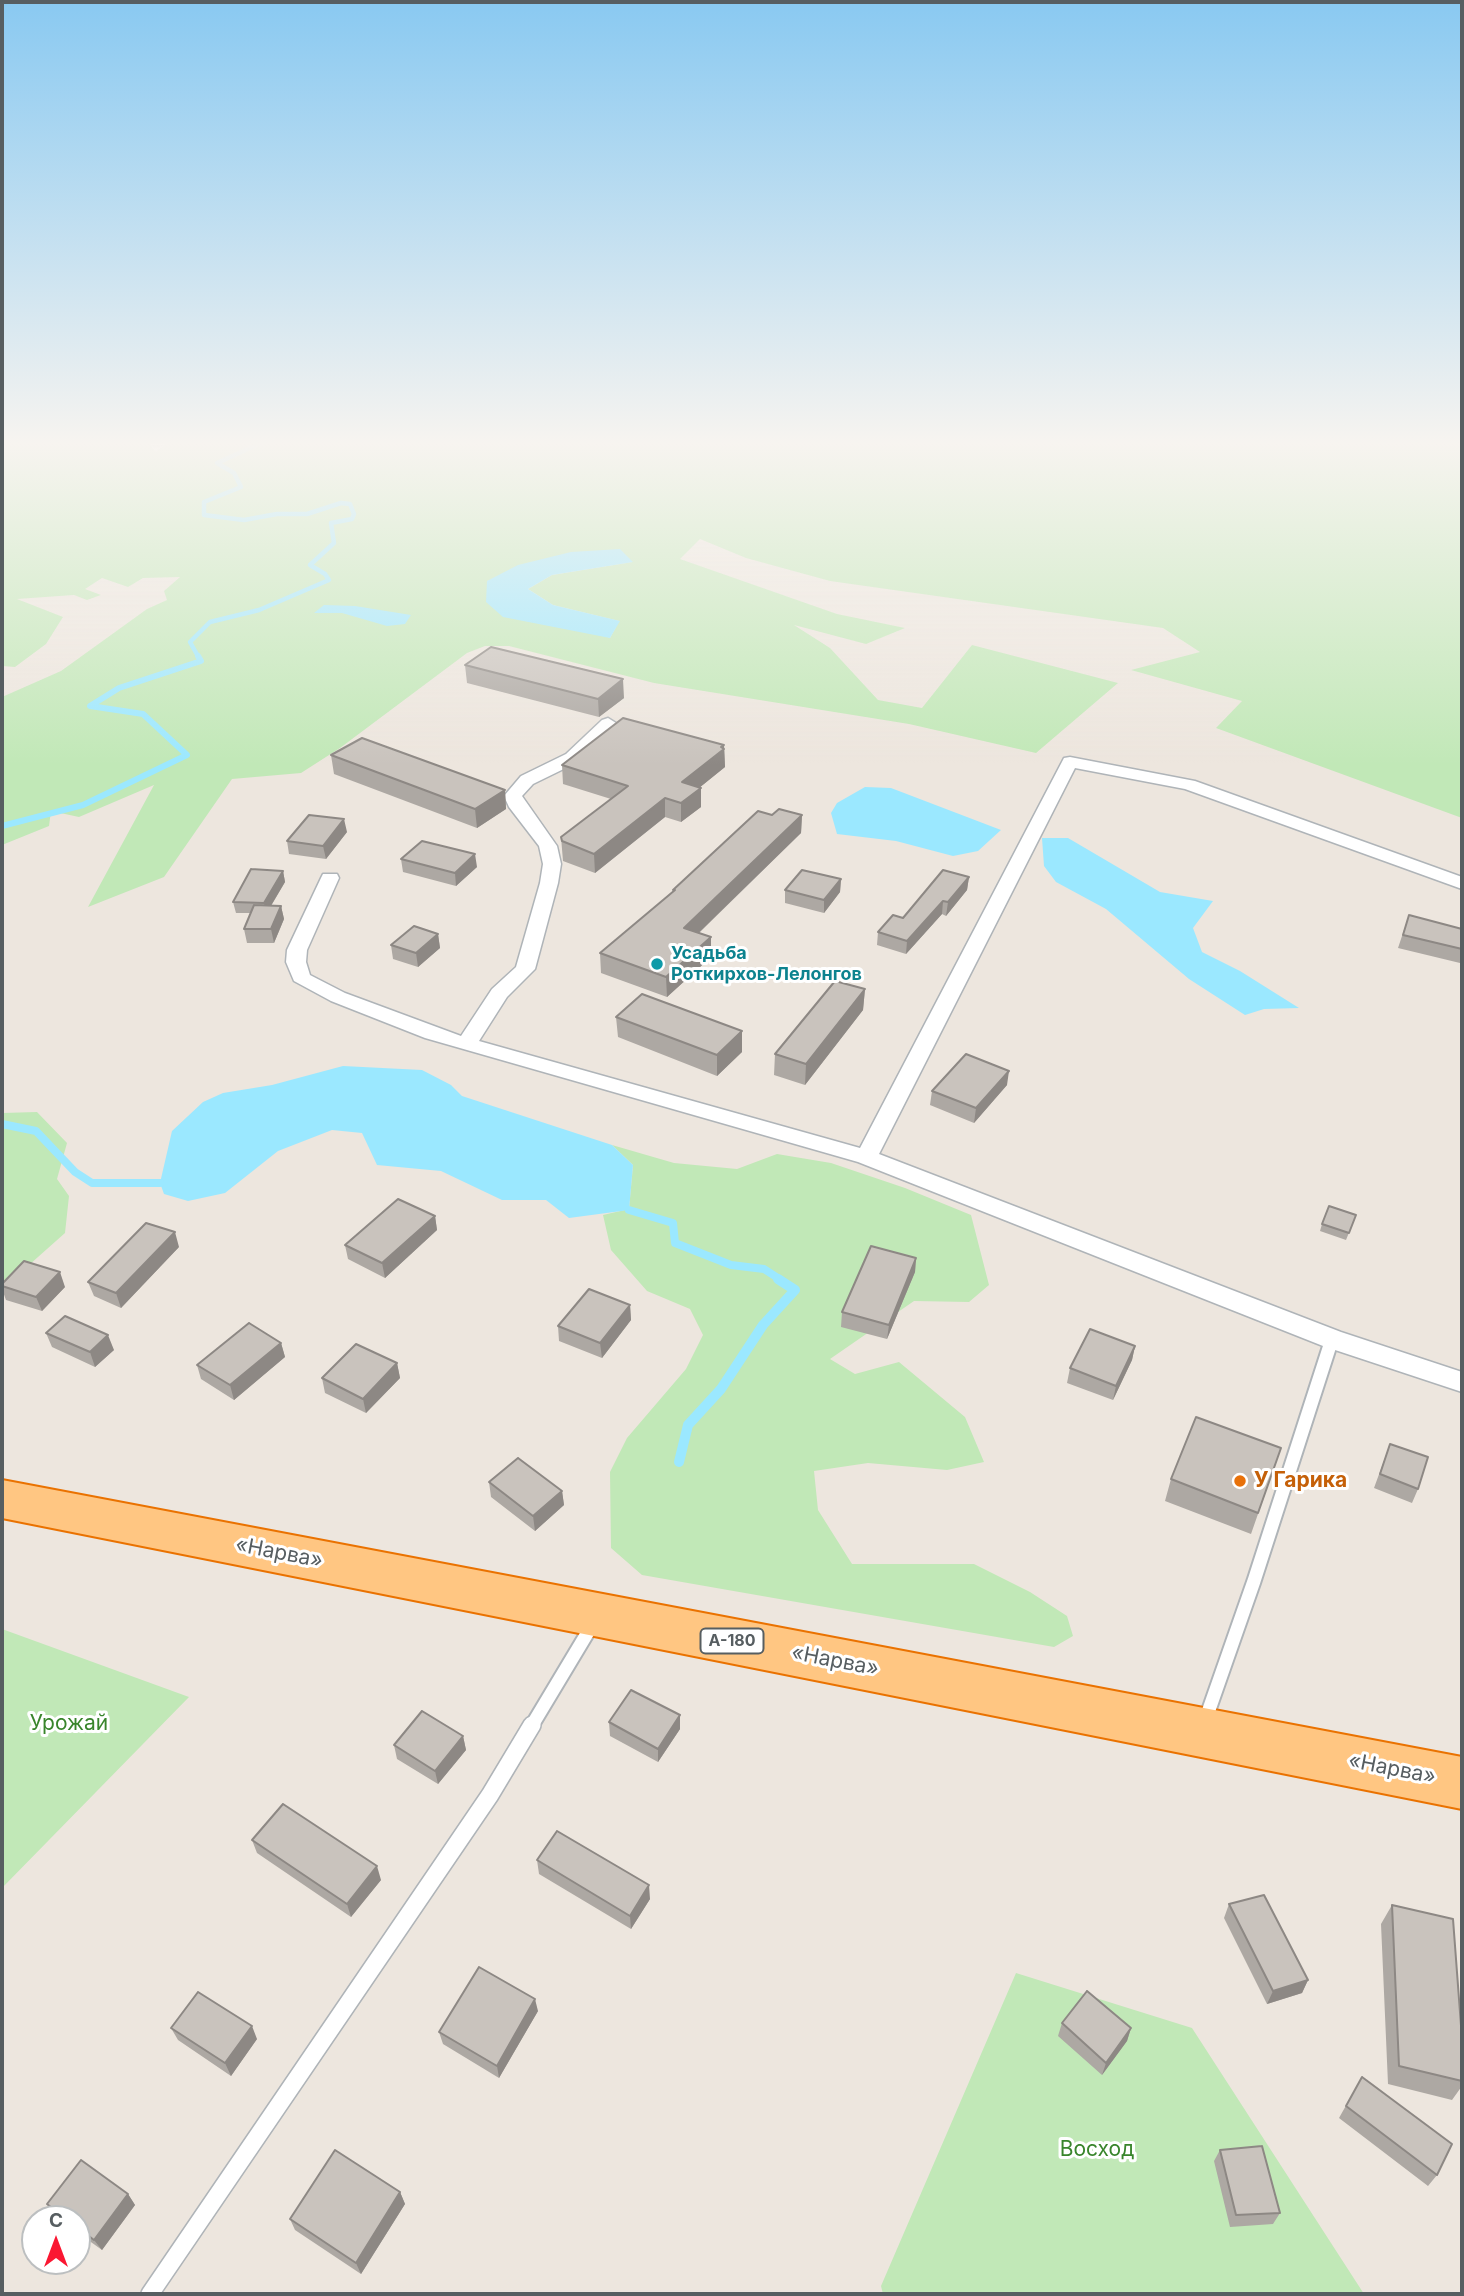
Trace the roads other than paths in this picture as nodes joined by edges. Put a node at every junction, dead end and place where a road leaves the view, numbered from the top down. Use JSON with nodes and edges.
{"nodes":[{"id":1,"x":608,"y":723,"type":"dead end"},
{"id":2,"x":330,"y":878,"type":"dead end"},
{"id":3,"x":1462,"y":883,"type":"edge"},
{"id":4,"x":466,"y":1044,"type":"junction"},
{"id":5,"x":866,"y":1157,"type":"junction"},
{"id":6,"x":1332,"y":1339,"type":"junction"},
{"id":7,"x":1462,"y":1382,"type":"edge"},
{"id":8,"x":2,"y":1499,"type":"edge"},
{"id":9,"x":598,"y":1615,"type":"junction"},
{"id":10,"x":1202,"y":1732,"type":"junction"},
{"id":11,"x":1462,"y":1783,"type":"edge"},
{"id":12,"x":150,"y":2294,"type":"edge"}],
"edges":[{"from":1,"to":4,"type":"street"},
{"from":2,"to":4,"type":"street"},
{"from":3,"to":5,"type":"street"},
{"from":4,"to":5,"type":"street"},
{"from":5,"to":6,"type":"street"},
{"from":6,"to":7,"type":"street"},
{"from":6,"to":10,"type":"lane"},
{"from":8,"to":9,"type":"highway","name":"«Нарва»","number":"А-180"},
{"from":9,"to":10,"type":"highway","name":"«Нарва»","number":"А-180"},
{"from":9,"to":12,"type":"lane"},
{"from":10,"to":11,"type":"highway","name":"«Нарва»","number":"А-180"}]}
